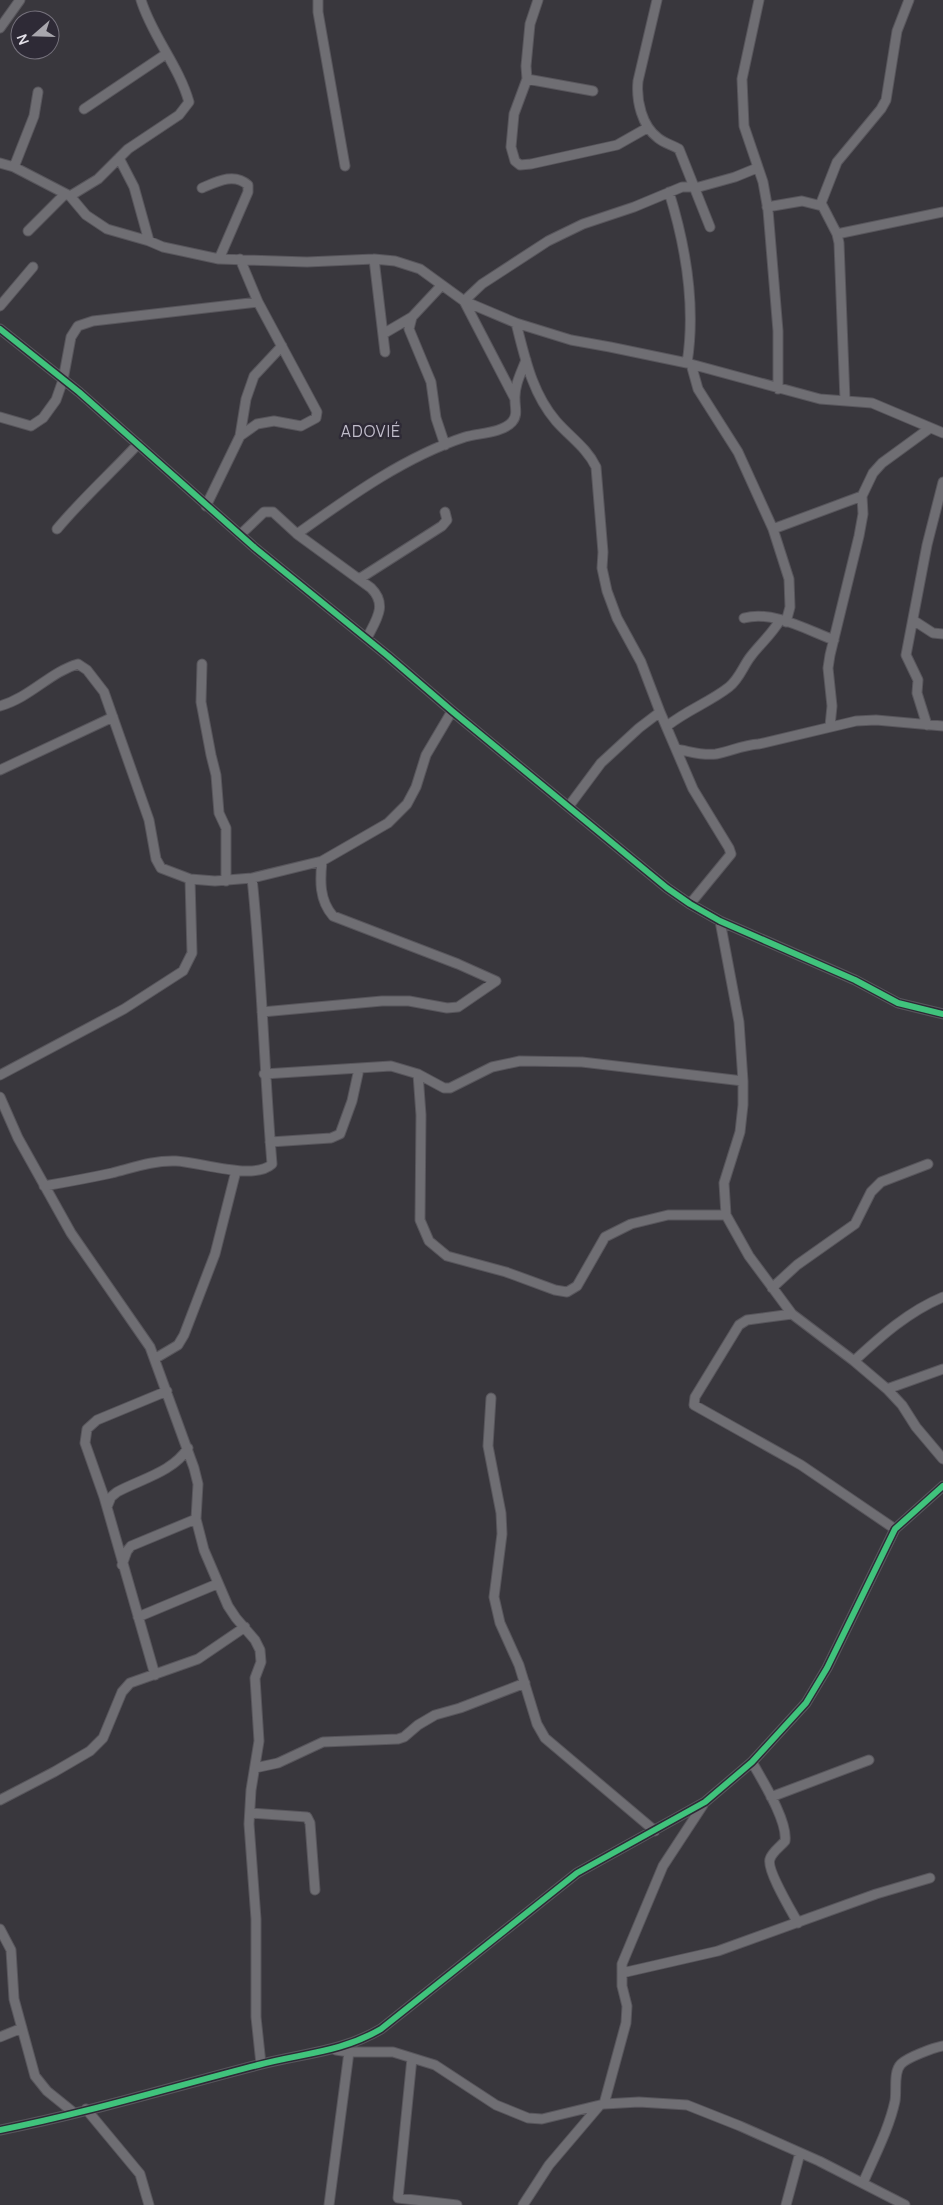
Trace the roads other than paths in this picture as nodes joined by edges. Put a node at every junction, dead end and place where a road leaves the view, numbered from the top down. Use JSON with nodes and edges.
{"nodes":[{"id":1,"x":20,"y":0,"type":"edge"},
{"id":2,"x":142,"y":0,"type":"edge"},
{"id":3,"x":318,"y":0,"type":"edge"},
{"id":4,"x":538,"y":0,"type":"edge"},
{"id":5,"x":657,"y":0,"type":"edge"},
{"id":6,"x":759,"y":0,"type":"edge"},
{"id":7,"x":909,"y":0,"type":"edge"},
{"id":8,"x":0,"y":28,"type":"edge"},
{"id":9,"x":166,"y":54,"type":"junction"},
{"id":10,"x":527,"y":79,"type":"junction"},
{"id":11,"x":593,"y":91,"type":"dead end"},
{"id":12,"x":38,"y":92,"type":"dead end"},
{"id":13,"x":84,"y":109,"type":"dead end"},
{"id":14,"x":647,"y":128,"type":"junction"},
{"id":15,"x":119,"y":158,"type":"junction"},
{"id":16,"x":0,"y":163,"type":"edge"},
{"id":17,"x":345,"y":166,"type":"dead end"},
{"id":18,"x":14,"y":168,"type":"junction"},
{"id":19,"x":757,"y":168,"type":"junction"},
{"id":20,"x":694,"y":186,"type":"junction"},
{"id":21,"x":202,"y":188,"type":"dead end"},
{"id":22,"x":668,"y":192,"type":"junction"},
{"id":23,"x":67,"y":195,"type":"junction"},
{"id":24,"x":822,"y":206,"type":"junction"},
{"id":25,"x":767,"y":207,"type":"junction"},
{"id":26,"x":943,"y":212,"type":"edge"},
{"id":27,"x":710,"y":227,"type":"dead end"},
{"id":28,"x":28,"y":231,"type":"dead end"},
{"id":29,"x":837,"y":234,"type":"junction"},
{"id":30,"x":149,"y":241,"type":"junction"},
{"id":31,"x":219,"y":258,"type":"junction"},
{"id":32,"x":240,"y":259,"type":"junction"},
{"id":33,"x":374,"y":259,"type":"junction"},
{"id":34,"x":33,"y":267,"type":"dead end"},
{"id":35,"x":441,"y":286,"type":"junction"},
{"id":36,"x":464,"y":301,"type":"junction"},
{"id":37,"x":258,"y":302,"type":"junction"},
{"id":38,"x":0,"y":306,"type":"edge"},
{"id":39,"x":412,"y":317,"type":"junction"},
{"id":40,"x":516,"y":323,"type":"junction"},
{"id":41,"x":0,"y":329,"type":"edge"},
{"id":42,"x":383,"y":334,"type":"junction"},
{"id":43,"x":282,"y":346,"type":"junction"},
{"id":44,"x":385,"y":352,"type":"dead end"},
{"id":45,"x":526,"y":360,"type":"junction"},
{"id":46,"x":689,"y":364,"type":"junction"},
{"id":47,"x":64,"y":380,"type":"junction"},
{"id":48,"x":778,"y":389,"type":"junction"},
{"id":49,"x":515,"y":399,"type":"junction"},
{"id":50,"x":845,"y":400,"type":"junction"},
{"id":51,"x":0,"y":417,"type":"edge"},
{"id":52,"x":930,"y":428,"type":"junction"},
{"id":53,"x":943,"y":433,"type":"edge"},
{"id":54,"x":240,"y":436,"type":"junction"},
{"id":55,"x":138,"y":444,"type":"junction"},
{"id":56,"x":445,"y":446,"type":"junction"},
{"id":57,"x":943,"y":482,"type":"edge"},
{"id":58,"x":862,"y":496,"type":"junction"},
{"id":59,"x":206,"y":506,"type":"junction"},
{"id":60,"x":445,"y":512,"type":"dead end"},
{"id":61,"x":57,"y":529,"type":"dead end"},
{"id":62,"x":773,"y":529,"type":"junction"},
{"id":63,"x":298,"y":534,"type":"junction"},
{"id":64,"x":240,"y":535,"type":"junction"},
{"id":65,"x":359,"y":579,"type":"junction"},
{"id":66,"x":744,"y":618,"type":"dead end"},
{"id":67,"x":913,"y":620,"type":"junction"},
{"id":68,"x":783,"y":621,"type":"junction"},
{"id":69,"x":943,"y":634,"type":"edge"},
{"id":70,"x":367,"y":638,"type":"junction"},
{"id":71,"x":834,"y":640,"type":"junction"},
{"id":72,"x":202,"y":664,"type":"dead end"},
{"id":73,"x":0,"y":706,"type":"edge"},
{"id":74,"x":452,"y":711,"type":"junction"},
{"id":75,"x":660,"y":712,"type":"junction"},
{"id":76,"x":113,"y":717,"type":"junction"},
{"id":77,"x":927,"y":725,"type":"junction"},
{"id":78,"x":667,"y":726,"type":"junction"},
{"id":79,"x":830,"y":726,"type":"junction"},
{"id":80,"x":943,"y":726,"type":"edge"},
{"id":81,"x":676,"y":748,"type":"junction"},
{"id":82,"x":0,"y":770,"type":"edge"},
{"id":83,"x":569,"y":806,"type":"junction"},
{"id":84,"x":322,"y":860,"type":"junction"},
{"id":85,"x":252,"y":878,"type":"junction"},
{"id":86,"x":190,"y":879,"type":"junction"},
{"id":87,"x":226,"y":881,"type":"junction"},
{"id":88,"x":690,"y":904,"type":"junction"},
{"id":89,"x":720,"y":921,"type":"junction"},
{"id":90,"x":262,"y":1012,"type":"junction"},
{"id":91,"x":943,"y":1014,"type":"edge"},
{"id":92,"x":359,"y":1069,"type":"junction"},
{"id":93,"x":264,"y":1074,"type":"junction"},
{"id":94,"x":418,"y":1074,"type":"junction"},
{"id":95,"x":0,"y":1075,"type":"edge"},
{"id":96,"x":743,"y":1081,"type":"junction"},
{"id":97,"x":0,"y":1097,"type":"edge"},
{"id":98,"x":270,"y":1142,"type":"junction"},
{"id":99,"x":928,"y":1164,"type":"dead end"},
{"id":100,"x":236,"y":1171,"type":"junction"},
{"id":101,"x":44,"y":1186,"type":"junction"},
{"id":102,"x":726,"y":1215,"type":"junction"},
{"id":103,"x":772,"y":1288,"type":"junction"},
{"id":104,"x":943,"y":1297,"type":"edge"},
{"id":105,"x":792,"y":1314,"type":"junction"},
{"id":106,"x":156,"y":1358,"type":"junction"},
{"id":107,"x":854,"y":1361,"type":"junction"},
{"id":108,"x":943,"y":1369,"type":"edge"},
{"id":109,"x":887,"y":1390,"type":"junction"},
{"id":110,"x":167,"y":1391,"type":"junction"},
{"id":111,"x":491,"y":1398,"type":"dead end"},
{"id":112,"x":188,"y":1448,"type":"junction"},
{"id":113,"x":943,"y":1459,"type":"edge"},
{"id":114,"x":943,"y":1486,"type":"edge"},
{"id":115,"x":107,"y":1507,"type":"junction"},
{"id":116,"x":196,"y":1519,"type":"junction"},
{"id":117,"x":895,"y":1529,"type":"junction"},
{"id":118,"x":122,"y":1566,"type":"junction"},
{"id":119,"x":217,"y":1584,"type":"junction"},
{"id":120,"x":138,"y":1617,"type":"junction"},
{"id":121,"x":245,"y":1627,"type":"junction"},
{"id":122,"x":155,"y":1675,"type":"junction"},
{"id":123,"x":525,"y":1683,"type":"junction"},
{"id":124,"x":869,"y":1760,"type":"dead end"},
{"id":125,"x":752,"y":1762,"type":"junction"},
{"id":126,"x":255,"y":1768,"type":"junction"},
{"id":127,"x":771,"y":1796,"type":"junction"},
{"id":128,"x":0,"y":1800,"type":"edge"},
{"id":129,"x":705,"y":1802,"type":"junction"},
{"id":130,"x":250,"y":1813,"type":"junction"},
{"id":131,"x":654,"y":1831,"type":"junction"},
{"id":132,"x":930,"y":1878,"type":"dead end"},
{"id":133,"x":315,"y":1890,"type":"dead end"},
{"id":134,"x":798,"y":1923,"type":"junction"},
{"id":135,"x":0,"y":1929,"type":"edge"},
{"id":136,"x":622,"y":1973,"type":"junction"},
{"id":137,"x":22,"y":2028,"type":"junction"},
{"id":138,"x":0,"y":2037,"type":"edge"},
{"id":139,"x":943,"y":2046,"type":"edge"},
{"id":140,"x":334,"y":2049,"type":"junction"},
{"id":141,"x":349,"y":2052,"type":"junction"},
{"id":142,"x":412,"y":2058,"type":"junction"},
{"id":143,"x":261,"y":2064,"type":"junction"},
{"id":144,"x":602,"y":2105,"type":"junction"},
{"id":145,"x":86,"y":2109,"type":"junction"},
{"id":146,"x":73,"y":2112,"type":"junction"},
{"id":147,"x":0,"y":2130,"type":"edge"},
{"id":148,"x":800,"y":2153,"type":"junction"},
{"id":149,"x":863,"y":2183,"type":"junction"},
{"id":150,"x":397,"y":2201,"type":"edge"},
{"id":151,"x":149,"y":2205,"type":"edge"},
{"id":152,"x":329,"y":2205,"type":"edge"},
{"id":153,"x":456,"y":2205,"type":"edge"},
{"id":154,"x":523,"y":2205,"type":"edge"},
{"id":155,"x":786,"y":2205,"type":"edge"},
{"id":156,"x":905,"y":2205,"type":"edge"}],
"edges":[{"from":1,"to":8,"type":"street"},
{"from":2,"to":9,"type":"street"},
{"from":3,"to":17,"type":"street"},
{"from":4,"to":10,"type":"street"},
{"from":5,"to":14,"type":"street"},
{"from":6,"to":19,"type":"street"},
{"from":7,"to":24,"type":"street"},
{"from":9,"to":13,"type":"street"},
{"from":9,"to":15,"type":"street"},
{"from":10,"to":11,"type":"street"},
{"from":10,"to":14,"type":"street"},
{"from":12,"to":18,"type":"street"},
{"from":14,"to":20,"type":"street"},
{"from":15,"to":23,"type":"street"},
{"from":15,"to":30,"type":"street"},
{"from":16,"to":18,"type":"street"},
{"from":18,"to":23,"type":"street"},
{"from":19,"to":20,"type":"street"},
{"from":19,"to":25,"type":"street"},
{"from":20,"to":22,"type":"street"},
{"from":20,"to":27,"type":"street"},
{"from":21,"to":31,"type":"street"},
{"from":22,"to":36,"type":"street"},
{"from":22,"to":46,"type":"street"},
{"from":23,"to":28,"type":"street"},
{"from":23,"to":30,"type":"street"},
{"from":24,"to":25,"type":"street"},
{"from":24,"to":29,"type":"street"},
{"from":25,"to":48,"type":"street"},
{"from":26,"to":29,"type":"street"},
{"from":29,"to":50,"type":"street"},
{"from":30,"to":31,"type":"street"},
{"from":31,"to":32,"type":"street"},
{"from":32,"to":33,"type":"street"},
{"from":32,"to":37,"type":"street"},
{"from":33,"to":35,"type":"street"},
{"from":33,"to":42,"type":"street"},
{"from":34,"to":38,"type":"street"},
{"from":35,"to":36,"type":"street"},
{"from":35,"to":39,"type":"street"},
{"from":36,"to":40,"type":"street"},
{"from":36,"to":49,"type":"street"},
{"from":37,"to":43,"type":"street"},
{"from":37,"to":47,"type":"street"},
{"from":39,"to":42,"type":"street"},
{"from":39,"to":56,"type":"street"},
{"from":40,"to":45,"type":"street"},
{"from":40,"to":46,"type":"street"},
{"from":41,"to":47,"type":"street"},
{"from":42,"to":44,"type":"street"},
{"from":43,"to":54,"type":"street"},
{"from":43,"to":54,"type":"street"},
{"from":45,"to":49,"type":"street"},
{"from":45,"to":75,"type":"street"},
{"from":46,"to":48,"type":"street"},
{"from":46,"to":62,"type":"street"},
{"from":47,"to":51,"type":"street"},
{"from":47,"to":55,"type":"street"},
{"from":48,"to":50,"type":"street"},
{"from":49,"to":56,"type":"street"},
{"from":50,"to":52,"type":"street"},
{"from":52,"to":53,"type":"street"},
{"from":52,"to":58,"type":"street"},
{"from":54,"to":59,"type":"street"},
{"from":55,"to":59,"type":"street"},
{"from":55,"to":61,"type":"street"},
{"from":56,"to":63,"type":"street"},
{"from":57,"to":67,"type":"street"},
{"from":58,"to":62,"type":"street"},
{"from":58,"to":71,"type":"street"},
{"from":59,"to":64,"type":"street"},
{"from":60,"to":65,"type":"street"},
{"from":62,"to":68,"type":"street"},
{"from":63,"to":64,"type":"street"},
{"from":63,"to":65,"type":"street"},
{"from":64,"to":70,"type":"street"},
{"from":65,"to":70,"type":"street"},
{"from":66,"to":68,"type":"street"},
{"from":67,"to":69,"type":"street"},
{"from":67,"to":77,"type":"street"},
{"from":68,"to":71,"type":"street"},
{"from":68,"to":78,"type":"street"},
{"from":70,"to":74,"type":"street"},
{"from":71,"to":79,"type":"street"},
{"from":72,"to":87,"type":"street"},
{"from":73,"to":76,"type":"street"},
{"from":74,"to":83,"type":"street"},
{"from":74,"to":84,"type":"street"},
{"from":75,"to":78,"type":"street"},
{"from":75,"to":83,"type":"street"},
{"from":76,"to":82,"type":"street"},
{"from":76,"to":86,"type":"street"},
{"from":77,"to":79,"type":"street"},
{"from":77,"to":80,"type":"street"},
{"from":78,"to":81,"type":"street"},
{"from":79,"to":81,"type":"street"},
{"from":81,"to":88,"type":"street"},
{"from":83,"to":88,"type":"street"},
{"from":84,"to":85,"type":"street"},
{"from":84,"to":90,"type":"street"},
{"from":85,"to":87,"type":"street"},
{"from":85,"to":90,"type":"street"},
{"from":86,"to":87,"type":"street"},
{"from":86,"to":95,"type":"street"},
{"from":88,"to":89,"type":"street"},
{"from":89,"to":91,"type":"street"},
{"from":89,"to":96,"type":"street"},
{"from":90,"to":93,"type":"street"},
{"from":92,"to":93,"type":"street"},
{"from":92,"to":94,"type":"street"},
{"from":92,"to":98,"type":"street"},
{"from":93,"to":98,"type":"street"},
{"from":94,"to":96,"type":"street"},
{"from":94,"to":102,"type":"street"},
{"from":96,"to":102,"type":"street"},
{"from":97,"to":101,"type":"street"},
{"from":98,"to":100,"type":"street"},
{"from":99,"to":103,"type":"street"},
{"from":100,"to":101,"type":"street"},
{"from":100,"to":106,"type":"street"},
{"from":101,"to":106,"type":"street"},
{"from":102,"to":103,"type":"street"},
{"from":103,"to":105,"type":"street"},
{"from":104,"to":107,"type":"street"},
{"from":105,"to":107,"type":"street"},
{"from":105,"to":117,"type":"street"},
{"from":106,"to":110,"type":"street"},
{"from":107,"to":109,"type":"street"},
{"from":108,"to":109,"type":"street"},
{"from":109,"to":113,"type":"street"},
{"from":110,"to":112,"type":"street"},
{"from":110,"to":115,"type":"street"},
{"from":111,"to":123,"type":"street"},
{"from":112,"to":115,"type":"street"},
{"from":112,"to":116,"type":"street"},
{"from":114,"to":117,"type":"street"},
{"from":115,"to":118,"type":"street"},
{"from":116,"to":118,"type":"street"},
{"from":116,"to":119,"type":"street"},
{"from":117,"to":125,"type":"street"},
{"from":118,"to":120,"type":"street"},
{"from":119,"to":120,"type":"street"},
{"from":119,"to":121,"type":"street"},
{"from":120,"to":122,"type":"street"},
{"from":121,"to":122,"type":"street"},
{"from":121,"to":126,"type":"street"},
{"from":122,"to":128,"type":"street"},
{"from":123,"to":126,"type":"street"},
{"from":123,"to":131,"type":"street"},
{"from":124,"to":127,"type":"street"},
{"from":125,"to":127,"type":"street"},
{"from":125,"to":129,"type":"street"},
{"from":126,"to":130,"type":"street"},
{"from":127,"to":134,"type":"street"},
{"from":129,"to":131,"type":"street"},
{"from":129,"to":136,"type":"street"},
{"from":130,"to":133,"type":"street"},
{"from":130,"to":143,"type":"street"},
{"from":131,"to":140,"type":"street"},
{"from":132,"to":134,"type":"street"},
{"from":134,"to":136,"type":"street"},
{"from":135,"to":137,"type":"street"},
{"from":136,"to":144,"type":"street"},
{"from":137,"to":138,"type":"street"},
{"from":137,"to":146,"type":"street"},
{"from":139,"to":149,"type":"street"},
{"from":140,"to":141,"type":"street"},
{"from":140,"to":143,"type":"street"},
{"from":141,"to":142,"type":"street"},
{"from":141,"to":152,"type":"street"},
{"from":142,"to":144,"type":"street"},
{"from":142,"to":150,"type":"street"},
{"from":143,"to":145,"type":"street"},
{"from":144,"to":148,"type":"street"},
{"from":144,"to":154,"type":"street"},
{"from":145,"to":146,"type":"street"},
{"from":145,"to":151,"type":"street"},
{"from":146,"to":147,"type":"street"},
{"from":148,"to":149,"type":"street"},
{"from":148,"to":155,"type":"street"},
{"from":149,"to":156,"type":"street"},
{"from":150,"to":153,"type":"street"}]}
